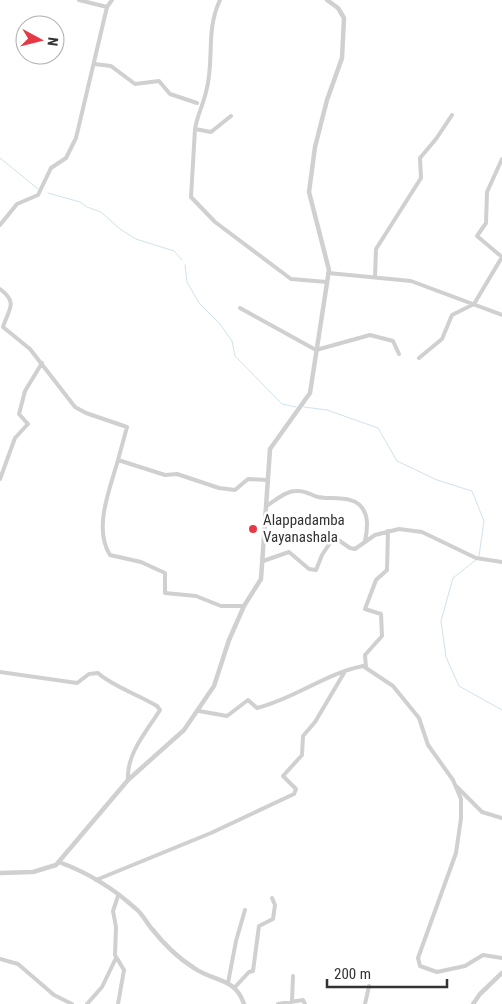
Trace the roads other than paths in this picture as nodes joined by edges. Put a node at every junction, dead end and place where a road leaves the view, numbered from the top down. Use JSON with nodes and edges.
{"nodes":[{"id":1,"x":79,"y":0,"type":"edge"},
{"id":2,"x":112,"y":0,"type":"edge"},
{"id":3,"x":220,"y":0,"type":"edge"},
{"id":4,"x":327,"y":0,"type":"edge"},
{"id":5,"x":107,"y":7,"type":"junction"},
{"id":6,"x":94,"y":64,"type":"junction"},
{"id":7,"x":197,"y":103,"type":"dead end"},
{"id":8,"x":452,"y":115,"type":"dead end"},
{"id":9,"x":231,"y":116,"type":"dead end"},
{"id":10,"x":195,"y":129,"type":"junction"},
{"id":11,"x":502,"y":159,"type":"edge"},
{"id":12,"x":0,"y":225,"type":"edge"},
{"id":13,"x":328,"y":273,"type":"junction"},
{"id":14,"x":375,"y":277,"type":"junction"},
{"id":15,"x":327,"y":282,"type":"junction"},
{"id":16,"x":0,"y":289,"type":"edge"},
{"id":17,"x":474,"y":304,"type":"junction"},
{"id":18,"x":240,"y":308,"type":"dead end"},
{"id":19,"x":502,"y":315,"type":"edge"},
{"id":20,"x":316,"y":350,"type":"junction"},
{"id":21,"x":399,"y":354,"type":"dead end"},
{"id":22,"x":419,"y":358,"type":"dead end"},
{"id":23,"x":42,"y":363,"type":"junction"},
{"id":24,"x":118,"y":460,"type":"junction"},
{"id":25,"x":0,"y":479,"type":"edge"},
{"id":26,"x":267,"y":480,"type":"junction"},
{"id":27,"x":266,"y":506,"type":"junction"},
{"id":28,"x":388,"y":531,"type":"junction"},
{"id":29,"x":366,"y":541,"type":"junction"},
{"id":30,"x":263,"y":561,"type":"junction"},
{"id":31,"x":502,"y":562,"type":"edge"},
{"id":32,"x":244,"y":606,"type":"junction"},
{"id":33,"x":366,"y":668,"type":"junction"},
{"id":34,"x":0,"y":672,"type":"edge"},
{"id":35,"x":344,"y":673,"type":"junction"},
{"id":36,"x":199,"y":711,"type":"junction"},
{"id":37,"x":128,"y":780,"type":"junction"},
{"id":38,"x":454,"y":784,"type":"junction"},
{"id":39,"x":502,"y":818,"type":"edge"},
{"id":40,"x":59,"y":862,"type":"junction"},
{"id":41,"x":0,"y":873,"type":"edge"},
{"id":42,"x":96,"y":880,"type":"junction"},
{"id":43,"x":118,"y":896,"type":"junction"},
{"id":44,"x":272,"y":898,"type":"dead end"},
{"id":45,"x":245,"y":910,"type":"dead end"},
{"id":46,"x":116,"y":958,"type":"junction"},
{"id":47,"x":502,"y":958,"type":"edge"},
{"id":48,"x":0,"y":959,"type":"edge"},
{"id":49,"x":502,"y":973,"type":"edge"},
{"id":50,"x":293,"y":976,"type":"dead end"},
{"id":51,"x":228,"y":983,"type":"junction"},
{"id":52,"x":369,"y":986,"type":"dead end"},
{"id":53,"x":236,"y":987,"type":"junction"},
{"id":54,"x":292,"y":1001,"type":"junction"},
{"id":55,"x":72,"y":1004,"type":"edge"},
{"id":56,"x":88,"y":1004,"type":"edge"},
{"id":57,"x":118,"y":1004,"type":"edge"},
{"id":58,"x":244,"y":1004,"type":"edge"},
{"id":59,"x":278,"y":1004,"type":"edge"},
{"id":60,"x":305,"y":1004,"type":"edge"},
{"id":61,"x":365,"y":1004,"type":"edge"},
{"id":62,"x":473,"y":1004,"type":"edge"}],
"edges":[{"from":1,"to":5,"type":"street"},
{"from":2,"to":5,"type":"street"},
{"from":3,"to":10,"type":"street"},
{"from":4,"to":13,"type":"street"},
{"from":5,"to":6,"type":"street"},
{"from":6,"to":7,"type":"street"},
{"from":6,"to":12,"type":"street"},
{"from":8,"to":14,"type":"street"},
{"from":9,"to":10,"type":"street"},
{"from":10,"to":15,"type":"street"},
{"from":11,"to":17,"type":"street"},
{"from":13,"to":14,"type":"street"},
{"from":13,"to":15,"type":"street"},
{"from":14,"to":17,"type":"street"},
{"from":15,"to":20,"type":"street"},
{"from":16,"to":23,"type":"street"},
{"from":17,"to":19,"type":"street"},
{"from":17,"to":22,"type":"street"},
{"from":18,"to":20,"type":"street"},
{"from":20,"to":21,"type":"street"},
{"from":20,"to":26,"type":"street"},
{"from":23,"to":24,"type":"street"},
{"from":23,"to":25,"type":"street"},
{"from":24,"to":26,"type":"street"},
{"from":24,"to":32,"type":"street"},
{"from":26,"to":27,"type":"street"},
{"from":27,"to":29,"type":"street"},
{"from":27,"to":30,"type":"street"},
{"from":28,"to":29,"type":"street"},
{"from":28,"to":31,"type":"street"},
{"from":28,"to":33,"type":"street"},
{"from":29,"to":30,"type":"street"},
{"from":30,"to":32,"type":"street"},
{"from":32,"to":36,"type":"street"},
{"from":33,"to":35,"type":"street"},
{"from":33,"to":38,"type":"street"},
{"from":34,"to":37,"type":"street"},
{"from":35,"to":36,"type":"street"},
{"from":35,"to":42,"type":"street"},
{"from":36,"to":37,"type":"street"},
{"from":37,"to":40,"type":"street"},
{"from":38,"to":39,"type":"street"},
{"from":38,"to":47,"type":"street"},
{"from":40,"to":41,"type":"street"},
{"from":40,"to":42,"type":"street"},
{"from":42,"to":43,"type":"street"},
{"from":43,"to":46,"type":"street"},
{"from":43,"to":51,"type":"street"},
{"from":44,"to":53,"type":"street"},
{"from":45,"to":51,"type":"street"},
{"from":46,"to":56,"type":"street"},
{"from":46,"to":57,"type":"street"},
{"from":48,"to":55,"type":"street"},
{"from":49,"to":62,"type":"street"},
{"from":50,"to":54,"type":"street"},
{"from":51,"to":53,"type":"street"},
{"from":52,"to":61,"type":"street"},
{"from":53,"to":58,"type":"street"},
{"from":54,"to":59,"type":"street"},
{"from":54,"to":60,"type":"street"}]}
